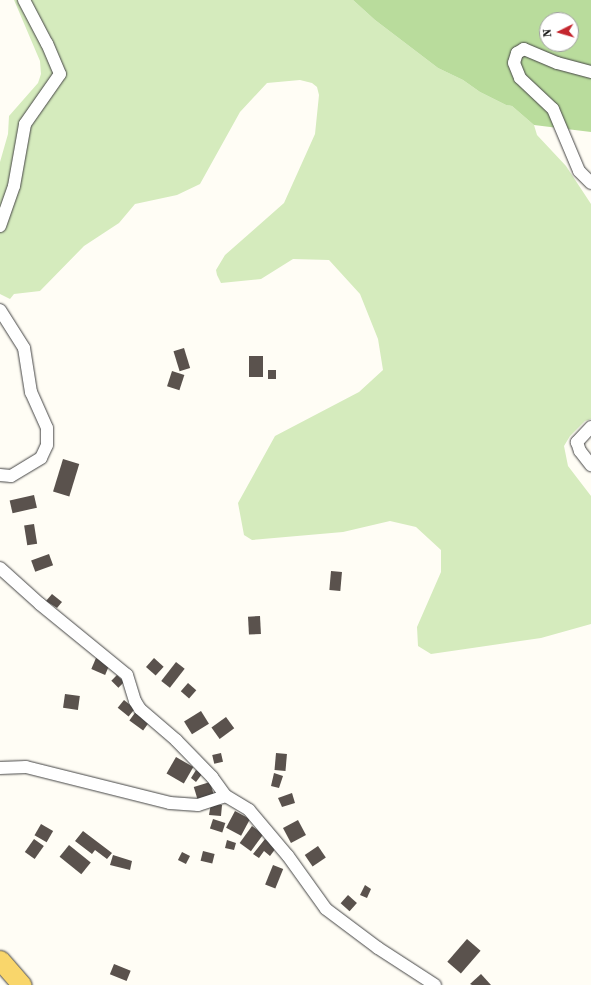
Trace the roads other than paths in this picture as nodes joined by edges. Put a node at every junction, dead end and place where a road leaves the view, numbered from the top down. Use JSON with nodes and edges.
{"nodes":[{"id":1,"x":24,"y":0,"type":"edge"},
{"id":2,"x":591,"y":72,"type":"edge"},
{"id":3,"x":591,"y":182,"type":"edge"},
{"id":4,"x":0,"y":226,"type":"edge"},
{"id":5,"x":0,"y":310,"type":"edge"},
{"id":6,"x":591,"y":427,"type":"edge"},
{"id":7,"x":591,"y":465,"type":"edge"},
{"id":8,"x":0,"y":475,"type":"edge"},
{"id":9,"x":0,"y":568,"type":"edge"},
{"id":10,"x":0,"y":768,"type":"edge"},
{"id":11,"x":226,"y":796,"type":"junction"},
{"id":12,"x":0,"y":960,"type":"edge"},
{"id":13,"x":22,"y":985,"type":"edge"},
{"id":14,"x":435,"y":985,"type":"edge"}],
"edges":[{"from":1,"to":4,"type":"street"},
{"from":2,"to":3,"type":"street"},
{"from":5,"to":8,"type":"street"},
{"from":6,"to":7,"type":"street"},
{"from":9,"to":11,"type":"street"},
{"from":10,"to":11,"type":"street"},
{"from":11,"to":14,"type":"street"},
{"from":12,"to":13,"type":"main road"}]}
